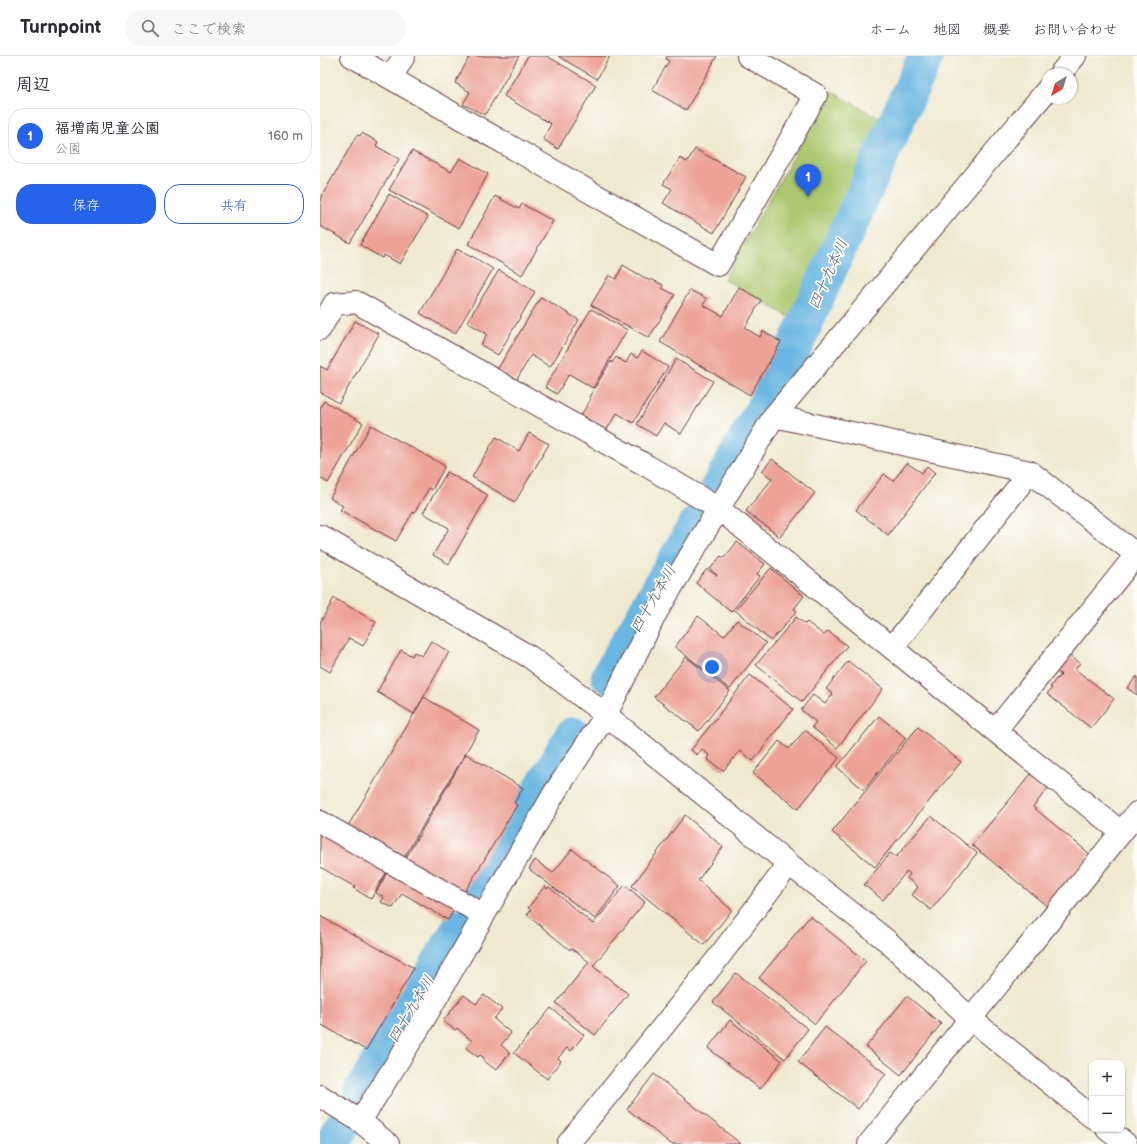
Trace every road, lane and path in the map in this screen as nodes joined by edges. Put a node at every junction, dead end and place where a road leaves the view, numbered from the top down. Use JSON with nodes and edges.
{"nodes":[{"id":1,"x":352,"y":56,"type":"edge"},
{"id":2,"x":404,"y":56,"type":"edge"},
{"id":3,"x":748,"y":56,"type":"edge"},
{"id":4,"x":1075,"y":56,"type":"edge"},
{"id":5,"x":1065,"y":68,"type":"edge"},
{"id":6,"x":391,"y":78,"type":"junction"},
{"id":7,"x":1041,"y":97,"type":"edge"},
{"id":8,"x":320,"y":330,"type":"edge"},
{"id":9,"x":774,"y":416,"type":"junction"},
{"id":10,"x":1030,"y":472,"type":"junction"},
{"id":11,"x":719,"y":509,"type":"junction"},
{"id":12,"x":320,"y":536,"type":"edge"},
{"id":13,"x":1137,"y":555,"type":"edge"},
{"id":14,"x":892,"y":648,"type":"junction"},
{"id":15,"x":606,"y":715,"type":"junction"},
{"id":16,"x":995,"y":731,"type":"junction"},
{"id":17,"x":1137,"y":813,"type":"edge"},
{"id":18,"x":320,"y":822,"type":"edge"},
{"id":19,"x":1121,"y":832,"type":"junction"},
{"id":20,"x":789,"y":864,"type":"junction"},
{"id":21,"x":484,"y":915,"type":"junction"},
{"id":22,"x":971,"y":1019,"type":"junction"},
{"id":23,"x":320,"y":1096,"type":"edge"},
{"id":24,"x":1089,"y":1115,"type":"edge"},
{"id":25,"x":360,"y":1121,"type":"junction"},
{"id":26,"x":1111,"y":1132,"type":"edge"},
{"id":27,"x":388,"y":1144,"type":"edge"},
{"id":28,"x":568,"y":1144,"type":"edge"},
{"id":29,"x":869,"y":1144,"type":"edge"},
{"id":30,"x":1126,"y":1144,"type":"edge"}],
"edges":[{"from":1,"to":6,"type":"street"},
{"from":2,"to":6,"type":"street"},
{"from":3,"to":6,"type":"street"},
{"from":4,"to":5,"type":"street"},
{"from":7,"to":9,"type":"street"},
{"from":8,"to":11,"type":"street"},
{"from":9,"to":10,"type":"street"},
{"from":9,"to":11,"type":"street"},
{"from":10,"to":13,"type":"street"},
{"from":10,"to":14,"type":"street"},
{"from":11,"to":14,"type":"street"},
{"from":11,"to":15,"type":"street"},
{"from":12,"to":15,"type":"street"},
{"from":13,"to":16,"type":"street"},
{"from":14,"to":16,"type":"street"},
{"from":15,"to":20,"type":"street"},
{"from":15,"to":21,"type":"street"},
{"from":16,"to":19,"type":"street"},
{"from":17,"to":19,"type":"street"},
{"from":18,"to":21,"type":"street"},
{"from":19,"to":22,"type":"street"},
{"from":20,"to":22,"type":"street"},
{"from":20,"to":28,"type":"street"},
{"from":21,"to":25,"type":"street"},
{"from":22,"to":24,"type":"street"},
{"from":22,"to":29,"type":"street"},
{"from":23,"to":25,"type":"street"},
{"from":25,"to":27,"type":"street"},
{"from":26,"to":30,"type":"street"}]}
